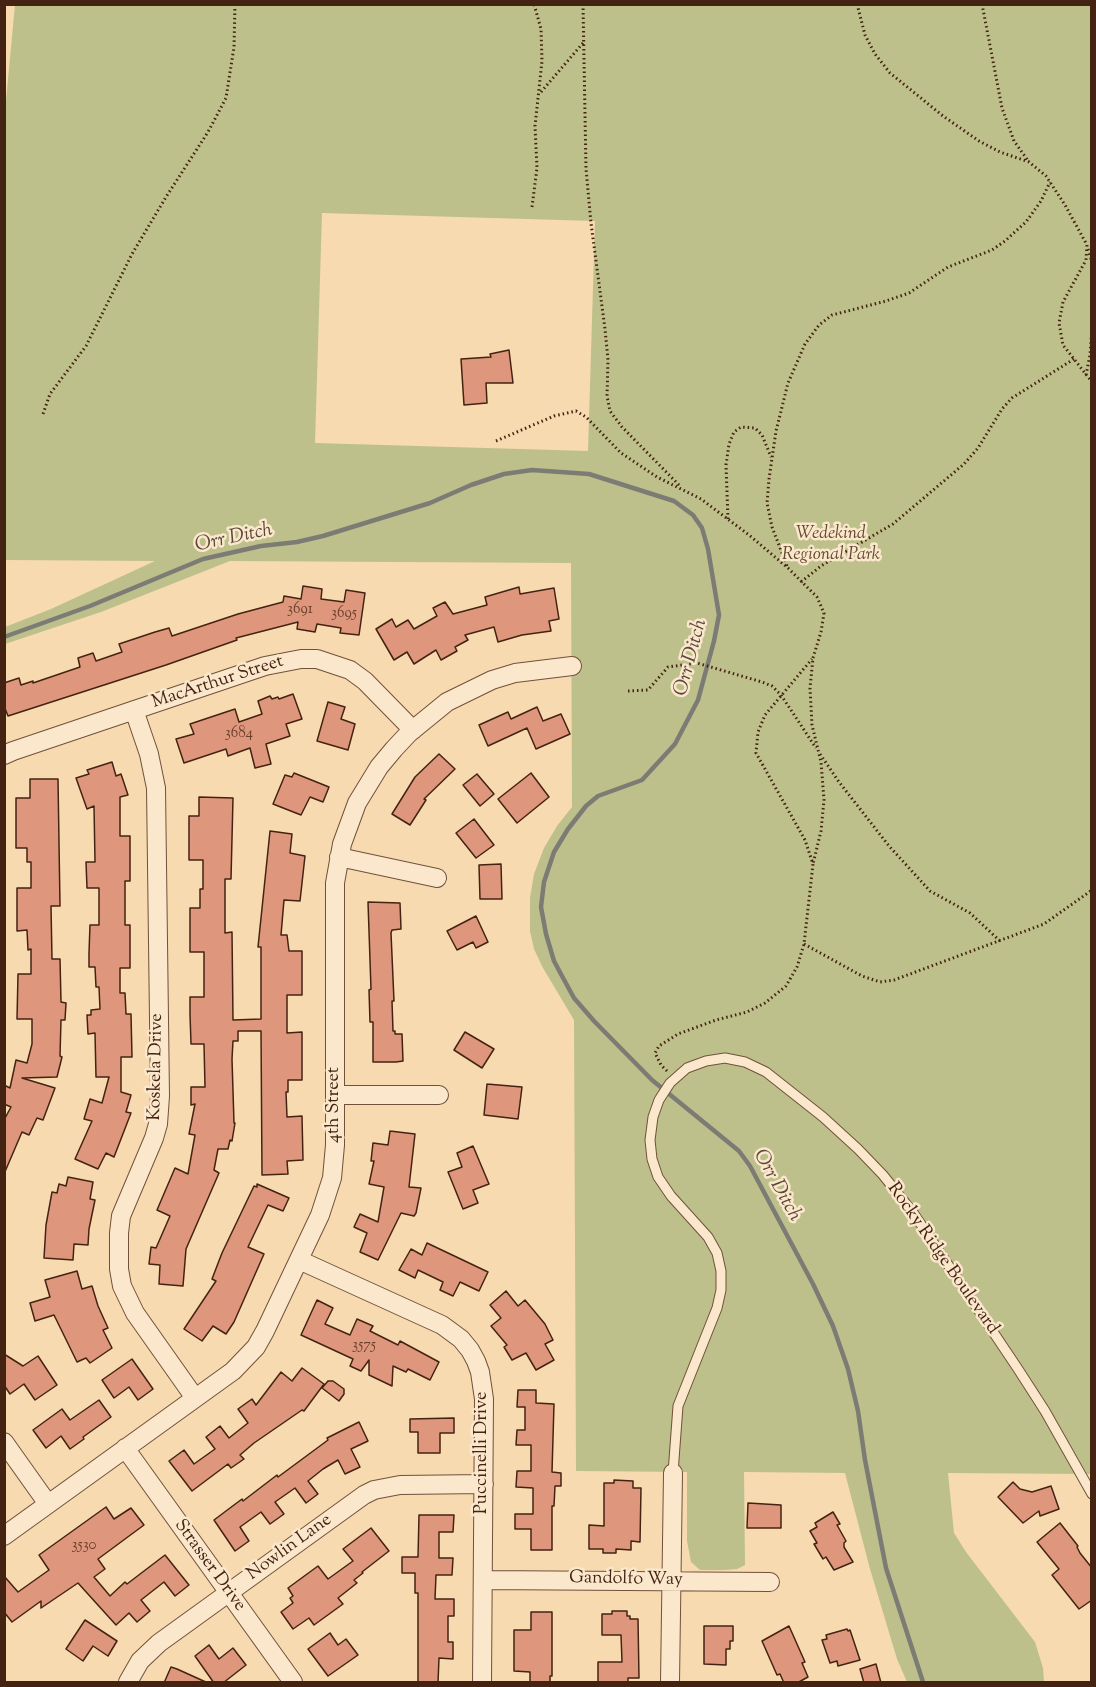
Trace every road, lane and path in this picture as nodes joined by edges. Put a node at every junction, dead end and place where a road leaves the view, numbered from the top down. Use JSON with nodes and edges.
{"nodes":[{"id":1,"x":235,"y":4,"type":"edge"},
{"id":2,"x":534,"y":4,"type":"edge"},
{"id":3,"x":583,"y":4,"type":"edge"},
{"id":4,"x":857,"y":4,"type":"edge"},
{"id":5,"x":982,"y":4,"type":"edge"},
{"id":6,"x":584,"y":43,"type":"junction"},
{"id":7,"x":540,"y":94,"type":"junction"},
{"id":8,"x":1029,"y":162,"type":"junction"},
{"id":9,"x":1050,"y":182,"type":"junction"},
{"id":10,"x":532,"y":207,"type":"dead end"},
{"id":11,"x":1087,"y":245,"type":"junction"},
{"id":12,"x":1092,"y":253,"type":"edge"},
{"id":13,"x":1092,"y":262,"type":"edge"},
{"id":14,"x":1092,"y":328,"type":"edge"},
{"id":15,"x":1074,"y":359,"type":"junction"},
{"id":16,"x":1086,"y":375,"type":"junction"},
{"id":17,"x":1092,"y":382,"type":"edge"},
{"id":18,"x":43,"y":414,"type":"dead end"},
{"id":19,"x":496,"y":441,"type":"dead end"},
{"id":20,"x":772,"y":459,"type":"junction"},
{"id":21,"x":683,"y":489,"type":"junction"},
{"id":22,"x":728,"y":519,"type":"junction"},
{"id":23,"x":788,"y":568,"type":"junction"},
{"id":24,"x":801,"y":582,"type":"junction"},
{"id":25,"x":813,"y":658,"type":"junction"},
{"id":26,"x":572,"y":666,"type":"dead end"},
{"id":27,"x":628,"y":691,"type":"dead end"},
{"id":28,"x":781,"y":695,"type":"junction"},
{"id":29,"x":134,"y":710,"type":"junction"},
{"id":30,"x":413,"y":730,"type":"junction"},
{"id":31,"x":4,"y":755,"type":"edge"},
{"id":32,"x":339,"y":857,"type":"junction"},
{"id":33,"x":813,"y":864,"type":"junction"},
{"id":34,"x":437,"y":878,"type":"dead end"},
{"id":35,"x":1092,"y":890,"type":"edge"},
{"id":36,"x":1000,"y":941,"type":"junction"},
{"id":37,"x":804,"y":944,"type":"junction"},
{"id":38,"x":675,"y":1078,"type":"junction"},
{"id":39,"x":335,"y":1095,"type":"junction"},
{"id":40,"x":439,"y":1095,"type":"dead end"},
{"id":41,"x":298,"y":1260,"type":"junction"},
{"id":42,"x":195,"y":1398,"type":"junction"},
{"id":43,"x":4,"y":1442,"type":"edge"},
{"id":44,"x":125,"y":1448,"type":"junction"},
{"id":45,"x":673,"y":1473,"type":"joint"},
{"id":46,"x":484,"y":1484,"type":"junction"},
{"id":47,"x":1092,"y":1494,"type":"edge"},
{"id":48,"x":48,"y":1504,"type":"junction"},
{"id":49,"x":4,"y":1536,"type":"edge"},
{"id":50,"x":483,"y":1580,"type":"junction"},
{"id":51,"x":671,"y":1581,"type":"junction"},
{"id":52,"x":770,"y":1582,"type":"dead end"},
{"id":53,"x":228,"y":1592,"type":"junction"},
{"id":54,"x":128,"y":1683,"type":"edge"},
{"id":55,"x":293,"y":1683,"type":"edge"},
{"id":56,"x":482,"y":1683,"type":"edge"},
{"id":57,"x":670,"y":1683,"type":"edge"}],
"edges":[{"from":1,"to":18,"type":"path"},
{"from":2,"to":7,"type":"path"},
{"from":3,"to":6,"type":"path"},
{"from":4,"to":8,"type":"path"},
{"from":5,"to":8,"type":"path"},
{"from":6,"to":7,"type":"path"},
{"from":6,"to":21,"type":"path"},
{"from":7,"to":10,"type":"path"},
{"from":8,"to":9,"type":"path"},
{"from":9,"to":11,"type":"path"},
{"from":9,"to":20,"type":"path"},
{"from":11,"to":12,"type":"path"},
{"from":11,"to":13,"type":"path"},
{"from":11,"to":15,"type":"path"},
{"from":14,"to":16,"type":"path"},
{"from":15,"to":16,"type":"path"},
{"from":15,"to":24,"type":"path"},
{"from":16,"to":17,"type":"path"},
{"from":19,"to":21,"type":"path"},
{"from":20,"to":22,"type":"path"},
{"from":20,"to":23,"type":"path"},
{"from":21,"to":22,"type":"path"},
{"from":22,"to":23,"type":"path"},
{"from":23,"to":24,"type":"path"},
{"from":24,"to":25,"type":"path"},
{"from":25,"to":28,"type":"path"},
{"from":25,"to":33,"type":"path"},
{"from":26,"to":30,"type":"street","name":"4th Street"},
{"from":27,"to":28,"type":"path"},
{"from":28,"to":33,"type":"path"},
{"from":28,"to":36,"type":"path"},
{"from":29,"to":30,"type":"street","name":"MacArthur Street"},
{"from":29,"to":31,"type":"street","name":"MacArthur Street"},
{"from":29,"to":42,"type":"street","name":"Koskela Drive"},
{"from":30,"to":32,"type":"street","name":"4th Street"},
{"from":32,"to":34,"type":"street"},
{"from":32,"to":39,"type":"street","name":"4th Street"},
{"from":33,"to":37,"type":"path"},
{"from":35,"to":36,"type":"path"},
{"from":36,"to":37,"type":"path"},
{"from":37,"to":38,"type":"path"},
{"from":38,"to":45,"type":"lane","name":"Rocky Ridge Boulevard"},
{"from":38,"to":47,"type":"lane","name":"Rocky Ridge Boulevard"},
{"from":39,"to":40,"type":"street"},
{"from":39,"to":41,"type":"street","name":"4th Street"},
{"from":41,"to":42,"type":"street","name":"4th Street"},
{"from":41,"to":46,"type":"street","name":"Puccinelli Drive"},
{"from":42,"to":44,"type":"street","name":"4th Street"},
{"from":43,"to":48,"type":"street"},
{"from":44,"to":48,"type":"street","name":"4th Street"},
{"from":44,"to":53,"type":"street","name":"Strasser Drive"},
{"from":45,"to":51,"type":"street","name":"Rocky Ridge Boulevard"},
{"from":46,"to":50,"type":"street","name":"Puccinelli Drive"},
{"from":46,"to":53,"type":"street","name":"Nowlin Lane"},
{"from":48,"to":49,"type":"street","name":"4th Street"},
{"from":50,"to":51,"type":"street","name":"Gandolfo Way"},
{"from":50,"to":56,"type":"street","name":"Puccinelli Drive"},
{"from":51,"to":52,"type":"street","name":"Gandolfo Way"},
{"from":51,"to":57,"type":"street","name":"Rocky Ridge Boulevard"},
{"from":53,"to":54,"type":"street","name":"Nowlin Lane"},
{"from":53,"to":55,"type":"street","name":"Strasser Drive"}]}
